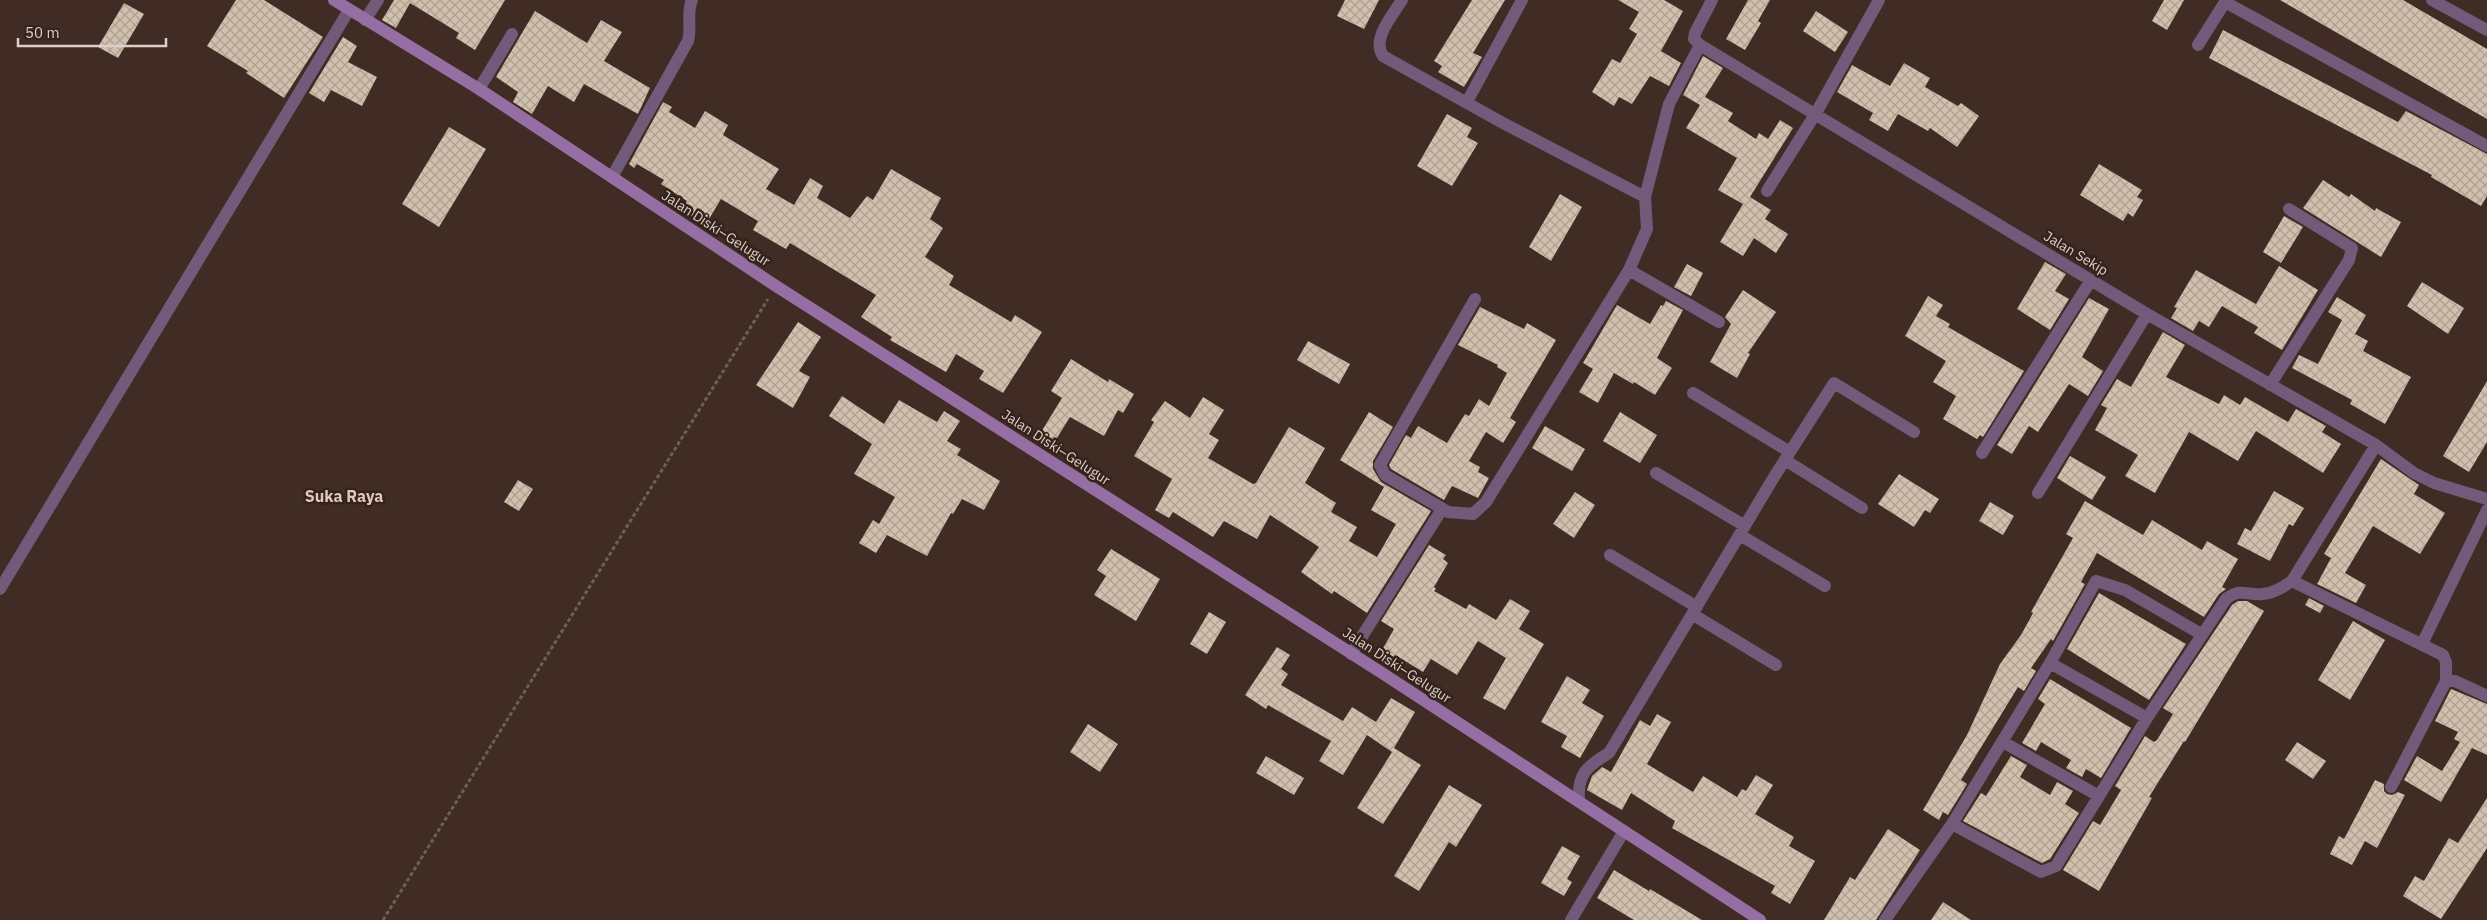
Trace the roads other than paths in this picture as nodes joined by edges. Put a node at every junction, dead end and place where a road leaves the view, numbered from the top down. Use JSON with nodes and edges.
{"nodes":[{"id":1,"x":334,"y":0,"type":"edge"},
{"id":2,"x":378,"y":0,"type":"edge"},
{"id":3,"x":692,"y":0,"type":"edge"},
{"id":4,"x":1402,"y":0,"type":"edge"},
{"id":5,"x":1522,"y":0,"type":"edge"},
{"id":6,"x":1712,"y":0,"type":"edge"},
{"id":7,"x":1879,"y":0,"type":"edge"},
{"id":8,"x":2432,"y":0,"type":"edge"},
{"id":9,"x":2225,"y":1,"type":"edge"},
{"id":10,"x":349,"y":10,"type":"junction"},
{"id":11,"x":365,"y":20,"type":"junction"},
{"id":12,"x":2487,"y":30,"type":"edge"},
{"id":13,"x":512,"y":34,"type":"dead end"},
{"id":14,"x":1700,"y":45,"type":"junction"},
{"id":15,"x":2198,"y":45,"type":"dead end"},
{"id":16,"x":479,"y":89,"type":"junction"},
{"id":17,"x":1467,"y":102,"type":"junction"},
{"id":18,"x":1816,"y":113,"type":"junction"},
{"id":19,"x":2487,"y":146,"type":"edge"},
{"id":20,"x":612,"y":177,"type":"junction"},
{"id":21,"x":1767,"y":191,"type":"dead end"},
{"id":22,"x":1645,"y":197,"type":"junction"},
{"id":23,"x":2289,"y":210,"type":"dead end"},
{"id":24,"x":1629,"y":270,"type":"junction"},
{"id":25,"x":2091,"y":280,"type":"junction"},
{"id":26,"x":1475,"y":299,"type":"dead end"},
{"id":27,"x":2147,"y":314,"type":"junction"},
{"id":28,"x":1719,"y":322,"type":"dead end"},
{"id":29,"x":2270,"y":385,"type":"junction"},
{"id":30,"x":1694,"y":393,"type":"dead end"},
{"id":31,"x":1914,"y":432,"type":"dead end"},
{"id":32,"x":2376,"y":445,"type":"junction"},
{"id":33,"x":1982,"y":454,"type":"dead end"},
{"id":34,"x":1788,"y":456,"type":"junction"},
{"id":35,"x":1656,"y":473,"type":"dead end"},
{"id":36,"x":2038,"y":494,"type":"dead end"},
{"id":37,"x":2487,"y":499,"type":"edge"},
{"id":38,"x":1862,"y":508,"type":"dead end"},
{"id":39,"x":1442,"y":509,"type":"junction"},
{"id":40,"x":2487,"y":510,"type":"edge"},
{"id":41,"x":1742,"y":531,"type":"junction"},
{"id":42,"x":1610,"y":555,"type":"dead end"},
{"id":43,"x":2292,"y":582,"type":"junction"},
{"id":44,"x":1824,"y":586,"type":"dead end"},
{"id":45,"x":0,"y":589,"type":"edge"},
{"id":46,"x":1694,"y":610,"type":"junction"},
{"id":47,"x":2201,"y":634,"type":"junction"},
{"id":48,"x":2422,"y":644,"type":"junction"},
{"id":49,"x":1351,"y":654,"type":"junction"},
{"id":50,"x":2050,"y":663,"type":"junction"},
{"id":51,"x":1776,"y":665,"type":"dead end"},
{"id":52,"x":2446,"y":681,"type":"junction"},
{"id":53,"x":2487,"y":696,"type":"edge"},
{"id":54,"x":2147,"y":718,"type":"junction"},
{"id":55,"x":2002,"y":742,"type":"junction"},
{"id":56,"x":2391,"y":787,"type":"dead end"},
{"id":57,"x":2099,"y":796,"type":"junction"},
{"id":58,"x":1579,"y":802,"type":"junction"},
{"id":59,"x":1952,"y":824,"type":"junction"},
{"id":60,"x":1624,"y":831,"type":"junction"},
{"id":61,"x":1571,"y":920,"type":"edge"},
{"id":62,"x":1760,"y":920,"type":"edge"},
{"id":63,"x":1885,"y":920,"type":"edge"}],
"edges":[{"from":1,"to":10,"type":"main road","name":"Jalan Diski–Gelugur"},
{"from":2,"to":11,"type":"street"},
{"from":3,"to":20,"type":"street"},
{"from":4,"to":17,"type":"street"},
{"from":5,"to":17,"type":"street"},
{"from":6,"to":14,"type":"street"},
{"from":7,"to":18,"type":"street"},
{"from":8,"to":12,"type":"street"},
{"from":9,"to":15,"type":"street"},
{"from":9,"to":19,"type":"street"},
{"from":10,"to":11,"type":"main road","name":"Jalan Diski–Gelugur"},
{"from":10,"to":45,"type":"street"},
{"from":11,"to":16,"type":"main road","name":"Jalan Diski–Gelugur"},
{"from":13,"to":16,"type":"street"},
{"from":14,"to":18,"type":"street","name":"Jalan Sekip"},
{"from":14,"to":22,"type":"street"},
{"from":16,"to":20,"type":"main road","name":"Jalan Diski–Gelugur"},
{"from":17,"to":22,"type":"street"},
{"from":18,"to":21,"type":"street"},
{"from":18,"to":25,"type":"street","name":"Jalan Sekip"},
{"from":20,"to":49,"type":"main road","name":"Jalan Diski–Gelugur"},
{"from":22,"to":24,"type":"street"},
{"from":23,"to":29,"type":"street"},
{"from":24,"to":28,"type":"street"},
{"from":24,"to":39,"type":"street"},
{"from":25,"to":27,"type":"street","name":"Jalan Sekip"},
{"from":25,"to":33,"type":"street"},
{"from":26,"to":39,"type":"street"},
{"from":27,"to":29,"type":"street","name":"Jalan Sekip"},
{"from":27,"to":36,"type":"street"},
{"from":29,"to":32,"type":"street","name":"Jalan Sekip"},
{"from":30,"to":34,"type":"street"},
{"from":31,"to":34,"type":"street"},
{"from":32,"to":37,"type":"street","name":"Jalan Sekip"},
{"from":32,"to":43,"type":"street"},
{"from":34,"to":38,"type":"street"},
{"from":34,"to":41,"type":"street"},
{"from":35,"to":41,"type":"street"},
{"from":39,"to":49,"type":"street"},
{"from":40,"to":48,"type":"street"},
{"from":41,"to":44,"type":"street"},
{"from":41,"to":46,"type":"street"},
{"from":42,"to":46,"type":"street"},
{"from":43,"to":47,"type":"street"},
{"from":43,"to":48,"type":"street"},
{"from":46,"to":51,"type":"street"},
{"from":46,"to":58,"type":"street"},
{"from":47,"to":50,"type":"street"},
{"from":47,"to":54,"type":"street"},
{"from":48,"to":52,"type":"street"},
{"from":49,"to":58,"type":"main road","name":"Jalan Diski–Gelugur"},
{"from":50,"to":54,"type":"street"},
{"from":50,"to":55,"type":"street"},
{"from":52,"to":53,"type":"street"},
{"from":52,"to":56,"type":"street"},
{"from":54,"to":57,"type":"street"},
{"from":55,"to":57,"type":"street"},
{"from":55,"to":59,"type":"street"},
{"from":57,"to":59,"type":"street"},
{"from":58,"to":60,"type":"main road","name":"Jalan Diski–Gelugur"},
{"from":59,"to":63,"type":"street"},
{"from":60,"to":61,"type":"street"},
{"from":60,"to":62,"type":"main road","name":"Jalan Diski–Gelugur"}]}
